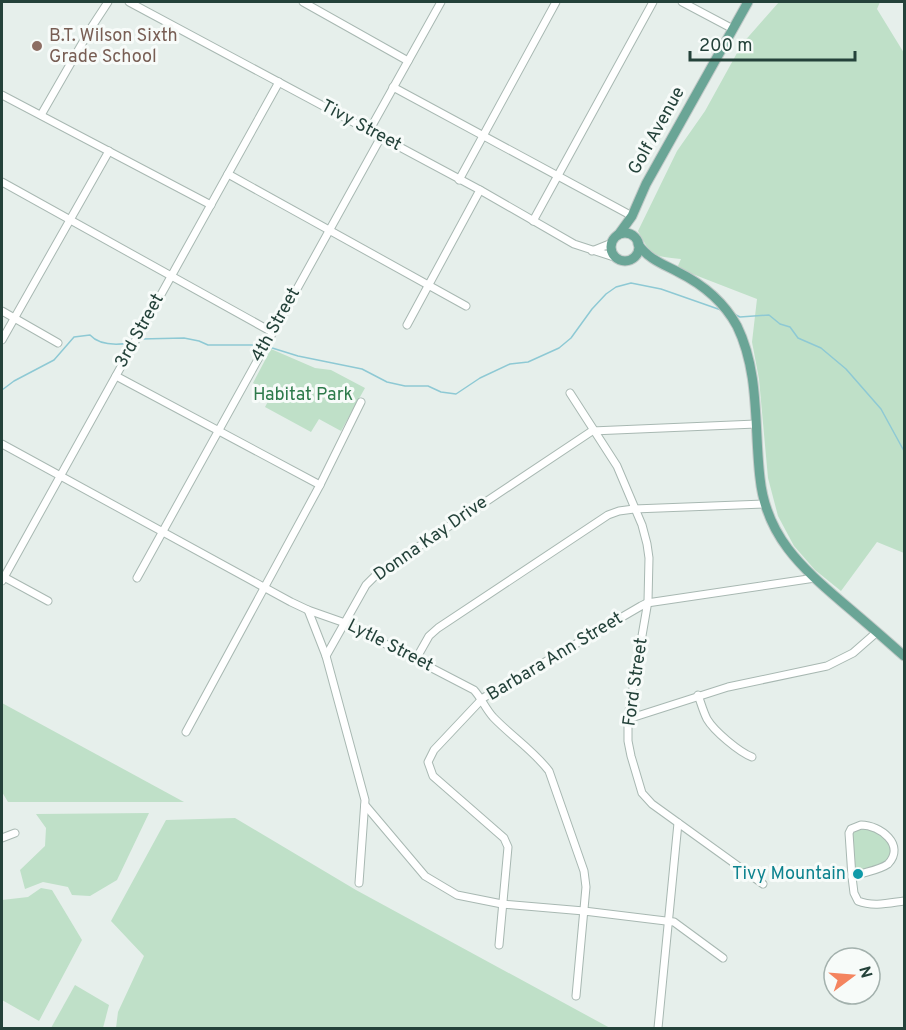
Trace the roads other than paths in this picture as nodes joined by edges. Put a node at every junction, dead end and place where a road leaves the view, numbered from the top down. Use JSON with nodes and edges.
{"nodes":[{"id":1,"x":108,"y":2,"type":"edge"},
{"id":2,"x":129,"y":2,"type":"edge"},
{"id":3,"x":303,"y":2,"type":"edge"},
{"id":4,"x":441,"y":2,"type":"edge"},
{"id":5,"x":556,"y":2,"type":"edge"},
{"id":6,"x":653,"y":2,"type":"edge"},
{"id":7,"x":682,"y":2,"type":"edge"},
{"id":8,"x":748,"y":2,"type":"edge"},
{"id":9,"x":733,"y":29,"type":"junction"},
{"id":10,"x":408,"y":61,"type":"junction"},
{"id":11,"x":279,"y":82,"type":"junction"},
{"id":12,"x":393,"y":87,"type":"junction"},
{"id":13,"x":2,"y":95,"type":"edge"},
{"id":14,"x":41,"y":115,"type":"junction"},
{"id":15,"x":369,"y":130,"type":"junction"},
{"id":16,"x":483,"y":135,"type":"junction"},
{"id":17,"x":381,"y":137,"type":"junction"},
{"id":18,"x":109,"y":151,"type":"junction"},
{"id":19,"x":228,"y":174,"type":"junction"},
{"id":20,"x":557,"y":176,"type":"junction"},
{"id":21,"x":459,"y":180,"type":"junction"},
{"id":22,"x":2,"y":182,"type":"edge"},
{"id":23,"x":480,"y":190,"type":"junction"},
{"id":24,"x":211,"y":206,"type":"junction"},
{"id":25,"x":632,"y":216,"type":"junction"},
{"id":26,"x":69,"y":219,"type":"junction"},
{"id":27,"x":533,"y":221,"type":"junction"},
{"id":28,"x":328,"y":230,"type":"junction"},
{"id":29,"x":619,"y":234,"type":"junction"},
{"id":30,"x":636,"y":240,"type":"junction"},
{"id":31,"x":612,"y":243,"type":"junction"},
{"id":32,"x":592,"y":251,"type":"junction"},
{"id":33,"x":617,"y":258,"type":"junction"},
{"id":34,"x":630,"y":259,"type":"junction"},
{"id":35,"x":657,"y":262,"type":"junction"},
{"id":36,"x":171,"y":276,"type":"junction"},
{"id":37,"x":428,"y":286,"type":"junction"},
{"id":38,"x":466,"y":306,"type":"dead end"},
{"id":39,"x":2,"y":311,"type":"edge"},
{"id":40,"x":15,"y":319,"type":"junction"},
{"id":41,"x":407,"y":325,"type":"dead end"},
{"id":42,"x":272,"y":332,"type":"junction"},
{"id":43,"x":2,"y":340,"type":"edge"},
{"id":44,"x":58,"y":343,"type":"dead end"},
{"id":45,"x":116,"y":376,"type":"junction"},
{"id":46,"x":570,"y":393,"type":"dead end"},
{"id":47,"x":361,"y":402,"type":"dead end"},
{"id":48,"x":756,"y":424,"type":"junction"},
{"id":49,"x":218,"y":430,"type":"junction"},
{"id":50,"x":594,"y":430,"type":"junction"},
{"id":51,"x":2,"y":444,"type":"edge"},
{"id":52,"x":60,"y":475,"type":"junction"},
{"id":53,"x":320,"y":485,"type":"junction"},
{"id":54,"x":765,"y":504,"type":"junction"},
{"id":55,"x":634,"y":509,"type":"junction"},
{"id":56,"x":162,"y":532,"type":"junction"},
{"id":57,"x":2,"y":578,"type":"edge"},
{"id":58,"x":137,"y":578,"type":"dead end"},
{"id":59,"x":815,"y":578,"type":"junction"},
{"id":60,"x":264,"y":587,"type":"junction"},
{"id":61,"x":48,"y":601,"type":"dead end"},
{"id":62,"x":647,"y":603,"type":"junction"},
{"id":63,"x":308,"y":610,"type":"junction"},
{"id":64,"x":345,"y":622,"type":"junction"},
{"id":65,"x":877,"y":632,"type":"junction"},
{"id":66,"x":902,"y":652,"type":"edge"},
{"id":67,"x":326,"y":657,"type":"junction"},
{"id":68,"x":416,"y":659,"type":"junction"},
{"id":69,"x":698,"y":695,"type":"junction"},
{"id":70,"x":481,"y":700,"type":"junction"},
{"id":71,"x":628,"y":719,"type":"junction"},
{"id":72,"x":186,"y":732,"type":"dead end"},
{"id":73,"x":752,"y":757,"type":"dead end"},
{"id":74,"x":364,"y":805,"type":"junction"},
{"id":75,"x":678,"y":823,"type":"junction"},
{"id":76,"x":15,"y":834,"type":"dead end"},
{"id":77,"x":2,"y":838,"type":"edge"},
{"id":78,"x":852,"y":877,"type":"junction"},
{"id":79,"x":359,"y":883,"type":"dead end"},
{"id":80,"x":763,"y":884,"type":"dead end"},
{"id":81,"x":904,"y":901,"type":"edge"},
{"id":82,"x":502,"y":904,"type":"junction"},
{"id":83,"x":585,"y":911,"type":"junction"},
{"id":84,"x":668,"y":921,"type":"junction"},
{"id":85,"x":499,"y":945,"type":"dead end"},
{"id":86,"x":723,"y":957,"type":"dead end"},
{"id":87,"x":576,"y":996,"type":"dead end"},
{"id":88,"x":658,"y":1029,"type":"edge"}],
"edges":[{"from":1,"to":14,"type":"street"},
{"from":2,"to":11,"type":"street","name":"Tivy Street"},
{"from":3,"to":10,"type":"street"},
{"from":4,"to":10,"type":"street"},
{"from":5,"to":16,"type":"street"},
{"from":6,"to":20,"type":"street"},
{"from":7,"to":9,"type":"street"},
{"from":8,"to":9,"type":"main road","name":"Golf Avenue"},
{"from":9,"to":25,"type":"main road","name":"Golf Avenue"},
{"from":10,"to":12,"type":"street"},
{"from":11,"to":15,"type":"street","name":"Tivy Street"},
{"from":11,"to":19,"type":"street","name":"3rd Street"},
{"from":12,"to":15,"type":"street"},
{"from":12,"to":16,"type":"street"},
{"from":13,"to":14,"type":"street"},
{"from":14,"to":18,"type":"street"},
{"from":15,"to":17,"type":"street","name":"Tivy Street"},
{"from":16,"to":20,"type":"street"},
{"from":16,"to":21,"type":"street"},
{"from":17,"to":21,"type":"street","name":"Tivy Street"},
{"from":17,"to":28,"type":"street","name":"4th Street"},
{"from":18,"to":24,"type":"street"},
{"from":18,"to":26,"type":"street"},
{"from":19,"to":24,"type":"street","name":"3rd Street"},
{"from":19,"to":28,"type":"street"},
{"from":20,"to":25,"type":"street"},
{"from":20,"to":27,"type":"street"},
{"from":21,"to":23,"type":"street","name":"Tivy Street"},
{"from":22,"to":26,"type":"street"},
{"from":23,"to":27,"type":"street","name":"Tivy Street"},
{"from":23,"to":37,"type":"street"},
{"from":24,"to":36,"type":"street","name":"3rd Street"},
{"from":25,"to":29,"type":"main road","name":"Golf Avenue"},
{"from":25,"to":30,"type":"main road","name":"Golf Avenue"},
{"from":26,"to":36,"type":"street"},
{"from":26,"to":40,"type":"street"},
{"from":27,"to":32,"type":"street","name":"Tivy Street"},
{"from":28,"to":37,"type":"street"},
{"from":28,"to":42,"type":"street","name":"4th Street"},
{"from":29,"to":30,"type":"main road"},
{"from":29,"to":31,"type":"main road"},
{"from":30,"to":34,"type":"main road"},
{"from":30,"to":35,"type":"main road"},
{"from":31,"to":32,"type":"street"},
{"from":31,"to":33,"type":"main road"},
{"from":32,"to":33,"type":"street","name":"Tivy Street"},
{"from":33,"to":34,"type":"main road"},
{"from":34,"to":35,"type":"main road"},
{"from":35,"to":48,"type":"main road"},
{"from":36,"to":42,"type":"street"},
{"from":36,"to":45,"type":"street","name":"3rd Street"},
{"from":37,"to":38,"type":"street"},
{"from":37,"to":41,"type":"street"},
{"from":39,"to":40,"type":"street"},
{"from":40,"to":43,"type":"street"},
{"from":40,"to":44,"type":"street"},
{"from":42,"to":49,"type":"street","name":"4th Street"},
{"from":45,"to":49,"type":"street"},
{"from":45,"to":52,"type":"street","name":"3rd Street"},
{"from":46,"to":50,"type":"street","name":"Ford Street"},
{"from":47,"to":53,"type":"street"},
{"from":48,"to":50,"type":"street","name":"Donna Kay Drive"},
{"from":48,"to":54,"type":"main road"},
{"from":49,"to":53,"type":"street"},
{"from":49,"to":56,"type":"street","name":"4th Street"},
{"from":50,"to":55,"type":"street","name":"Ford Street"},
{"from":50,"to":64,"type":"street","name":"Donna Kay Drive"},
{"from":51,"to":52,"type":"street","name":"Lytle Street"},
{"from":52,"to":56,"type":"street","name":"Lytle Street"},
{"from":52,"to":57,"type":"street","name":"3rd Street"},
{"from":53,"to":60,"type":"street"},
{"from":54,"to":55,"type":"street"},
{"from":54,"to":59,"type":"main road"},
{"from":55,"to":62,"type":"street","name":"Ford Street"},
{"from":55,"to":68,"type":"street"},
{"from":56,"to":58,"type":"street","name":"4th Street"},
{"from":56,"to":60,"type":"street","name":"Lytle Street"},
{"from":57,"to":61,"type":"street"},
{"from":59,"to":62,"type":"street","name":"Barbara Ann Street"},
{"from":59,"to":65,"type":"main road"},
{"from":60,"to":63,"type":"street","name":"Lytle Street"},
{"from":60,"to":72,"type":"street"},
{"from":62,"to":70,"type":"street","name":"Barbara Ann Street"},
{"from":62,"to":71,"type":"street","name":"Ford Street"},
{"from":63,"to":64,"type":"street","name":"Lytle Street"},
{"from":63,"to":67,"type":"street"},
{"from":64,"to":67,"type":"street","name":"Donna Kay Drive"},
{"from":64,"to":68,"type":"street","name":"Lytle Street"},
{"from":65,"to":66,"type":"main road"},
{"from":65,"to":69,"type":"street"},
{"from":67,"to":74,"type":"street"},
{"from":68,"to":70,"type":"street","name":"Lytle Street"},
{"from":69,"to":71,"type":"street"},
{"from":69,"to":73,"type":"street"},
{"from":70,"to":82,"type":"street","name":"Barbara Ann Street"},
{"from":70,"to":83,"type":"street","name":"Lytle Street"},
{"from":71,"to":75,"type":"street","name":"Ford Street"},
{"from":74,"to":79,"type":"street"},
{"from":74,"to":82,"type":"street"},
{"from":75,"to":80,"type":"street","name":"Ford Street"},
{"from":75,"to":84,"type":"street"},
{"from":76,"to":77,"type":"street"},
{"from":78,"to":78,"type":"street"},
{"from":78,"to":81,"type":"street"},
{"from":82,"to":83,"type":"street"},
{"from":82,"to":85,"type":"street","name":"Barbara Ann Street"},
{"from":83,"to":84,"type":"street"},
{"from":83,"to":87,"type":"street","name":"Lytle Street"},
{"from":84,"to":86,"type":"street"},
{"from":84,"to":88,"type":"street"}]}
